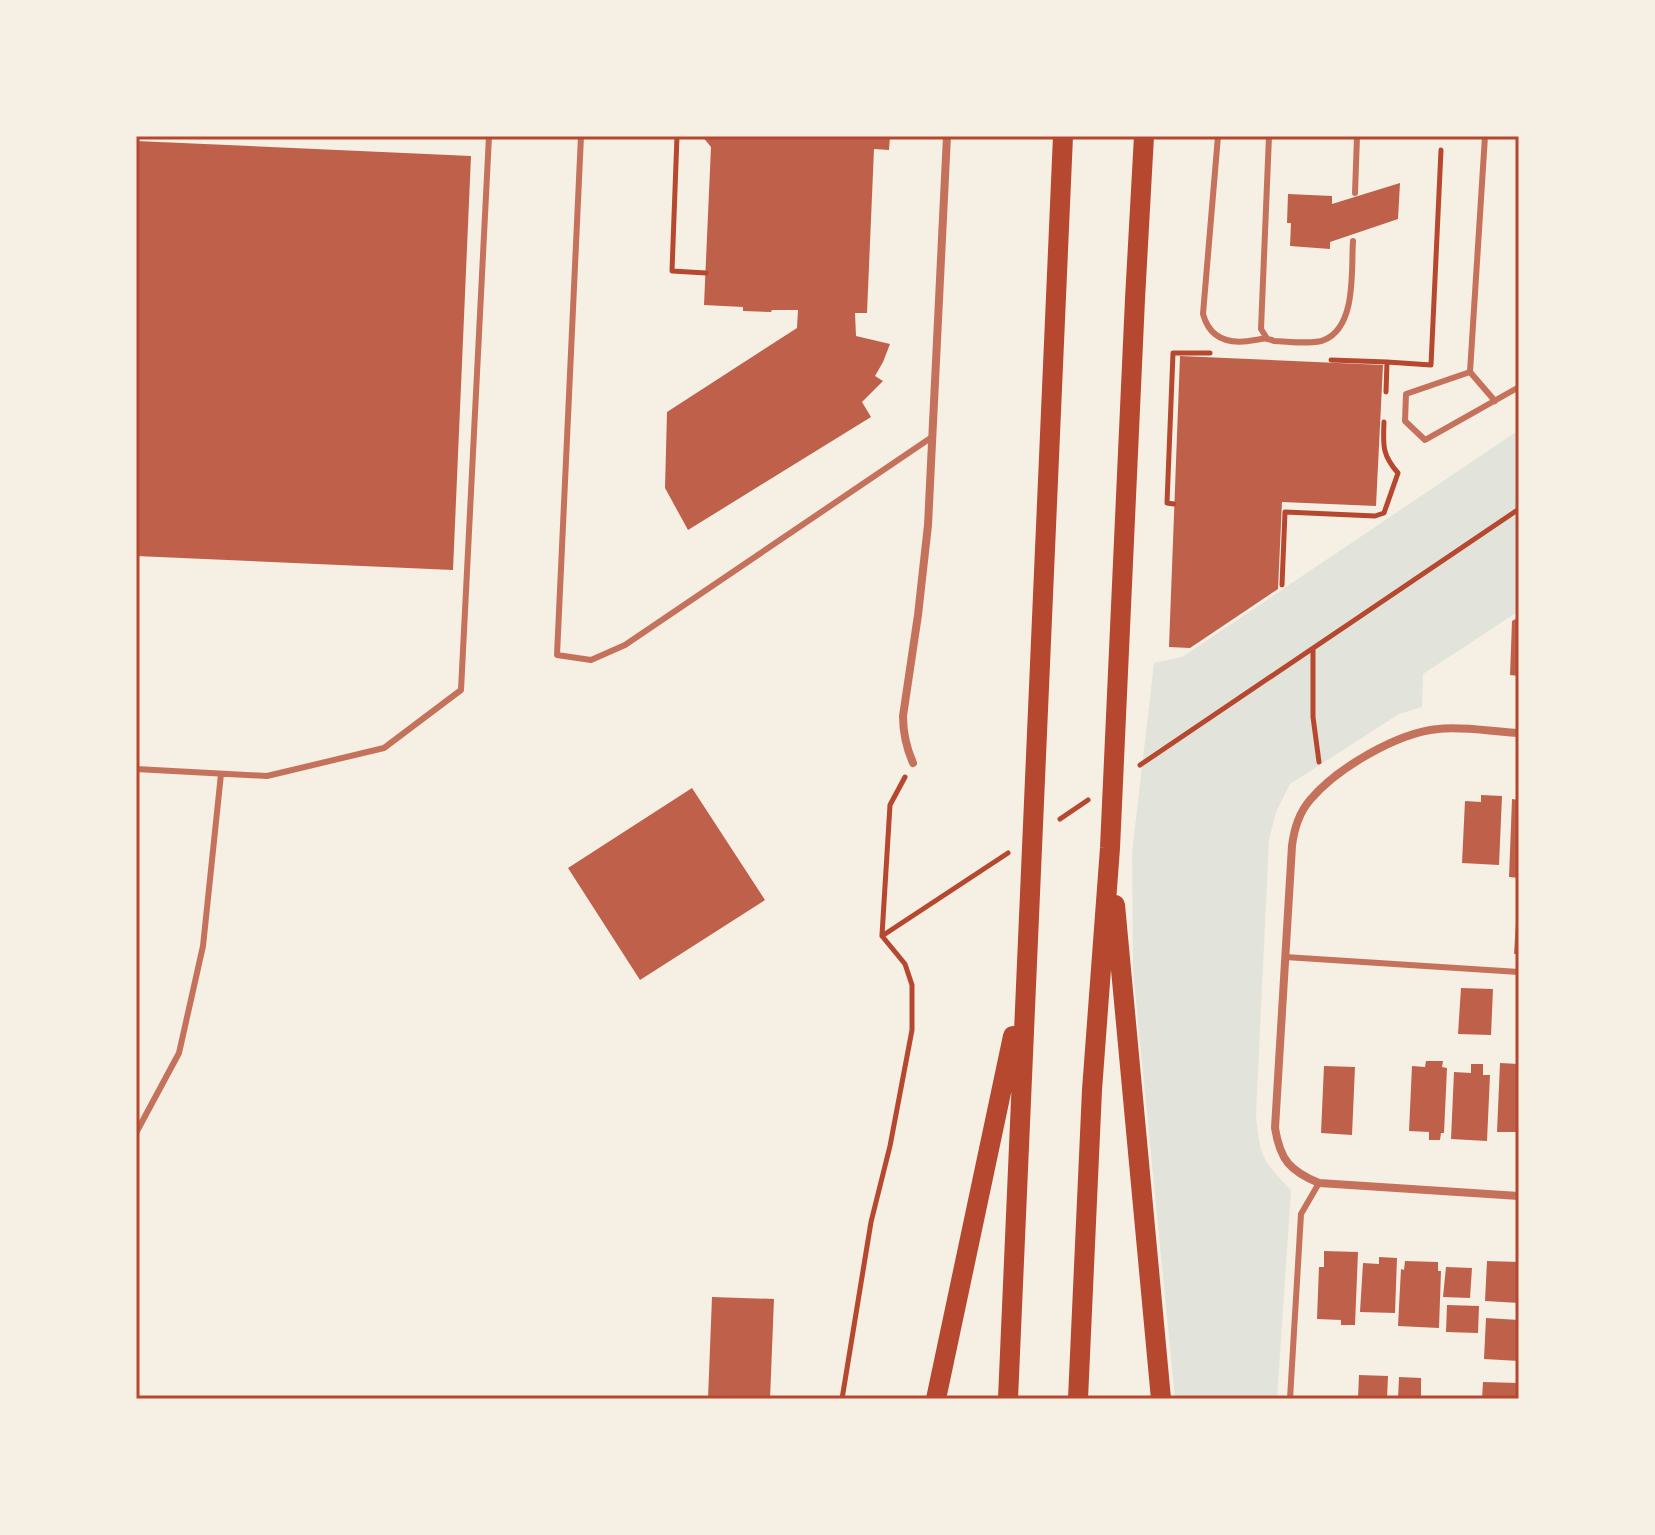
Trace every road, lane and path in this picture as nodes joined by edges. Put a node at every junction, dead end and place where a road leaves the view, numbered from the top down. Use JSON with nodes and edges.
{"nodes":[{"id":1,"x":489,"y":136,"type":"edge"},
{"id":2,"x":581,"y":136,"type":"edge"},
{"id":3,"x":677,"y":136,"type":"edge"},
{"id":4,"x":947,"y":136,"type":"edge"},
{"id":5,"x":1063,"y":136,"type":"edge"},
{"id":6,"x":1144,"y":136,"type":"edge"},
{"id":7,"x":1218,"y":136,"type":"edge"},
{"id":8,"x":1269,"y":136,"type":"edge"},
{"id":9,"x":1357,"y":136,"type":"edge"},
{"id":10,"x":1485,"y":136,"type":"edge"},
{"id":11,"x":1441,"y":150,"type":"dead end"},
{"id":12,"x":1355,"y":193,"type":"dead end"},
{"id":13,"x":1353,"y":241,"type":"dead end"},
{"id":14,"x":706,"y":273,"type":"dead end"},
{"id":15,"x":1266,"y":337,"type":"junction"},
{"id":16,"x":1223,"y":354,"type":"dead end"},
{"id":17,"x":1328,"y":359,"type":"dead end"},
{"id":18,"x":1387,"y":362,"type":"junction"},
{"id":19,"x":1470,"y":372,"type":"junction"},
{"id":20,"x":1519,"y":387,"type":"edge"},
{"id":21,"x":1495,"y":401,"type":"junction"},
{"id":22,"x":1385,"y":404,"type":"dead end"},
{"id":23,"x":1384,"y":418,"type":"dead end"},
{"id":24,"x":932,"y":437,"type":"junction"},
{"id":25,"x":1174,"y":504,"type":"dead end"},
{"id":26,"x":1519,"y":509,"type":"edge"},
{"id":27,"x":1282,"y":585,"type":"dead end"},
{"id":28,"x":1313,"y":648,"type":"junction"},
{"id":29,"x":1519,"y":733,"type":"edge"},
{"id":30,"x":1156,"y":754,"type":"dead end"},
{"id":31,"x":1319,"y":762,"type":"dead end"},
{"id":32,"x":913,"y":763,"type":"joint"},
{"id":33,"x":136,"y":769,"type":"edge"},
{"id":34,"x":221,"y":774,"type":"junction"},
{"id":35,"x":1110,"y":848,"type":"junction"},
{"id":36,"x":953,"y":890,"type":"dead end"},
{"id":37,"x":882,"y":936,"type":"junction"},
{"id":38,"x":1285,"y":957,"type":"junction"},
{"id":39,"x":1519,"y":972,"type":"edge"},
{"id":40,"x":1026,"y":977,"type":"junction"},
{"id":41,"x":136,"y":1133,"type":"edge"},
{"id":42,"x":1319,"y":1183,"type":"junction"},
{"id":43,"x":1519,"y":1196,"type":"edge"},
{"id":44,"x":842,"y":1399,"type":"edge"},
{"id":45,"x":936,"y":1399,"type":"edge"},
{"id":46,"x":1008,"y":1399,"type":"edge"},
{"id":47,"x":1078,"y":1399,"type":"edge"},
{"id":48,"x":1161,"y":1399,"type":"edge"},
{"id":49,"x":1290,"y":1399,"type":"edge"}],
"edges":[{"from":1,"to":34,"type":"lane"},
{"from":2,"to":24,"type":"lane"},
{"from":3,"to":14,"type":"path"},
{"from":4,"to":24,"type":"street"},
{"from":5,"to":40,"type":"main road"},
{"from":6,"to":35,"type":"main road"},
{"from":7,"to":15,"type":"lane"},
{"from":8,"to":15,"type":"lane"},
{"from":9,"to":12,"type":"lane"},
{"from":10,"to":19,"type":"lane"},
{"from":11,"to":18,"type":"path"},
{"from":13,"to":15,"type":"lane"},
{"from":16,"to":25,"type":"path"},
{"from":17,"to":18,"type":"path"},
{"from":18,"to":22,"type":"path"},
{"from":19,"to":21,"type":"lane"},
{"from":19,"to":21,"type":"lane"},
{"from":20,"to":21,"type":"lane"},
{"from":23,"to":27,"type":"path"},
{"from":24,"to":32,"type":"street"},
{"from":26,"to":28,"type":"path"},
{"from":28,"to":30,"type":"path"},
{"from":28,"to":31,"type":"path"},
{"from":29,"to":38,"type":"street"},
{"from":32,"to":37,"type":"path"},
{"from":33,"to":34,"type":"lane"},
{"from":34,"to":41,"type":"lane"},
{"from":35,"to":47,"type":"main road"},
{"from":35,"to":48,"type":"main road"},
{"from":36,"to":37,"type":"path"},
{"from":37,"to":44,"type":"path"},
{"from":38,"to":39,"type":"lane"},
{"from":38,"to":42,"type":"street"},
{"from":40,"to":45,"type":"main road"},
{"from":40,"to":46,"type":"main road"},
{"from":42,"to":43,"type":"street"},
{"from":42,"to":49,"type":"lane"}]}
